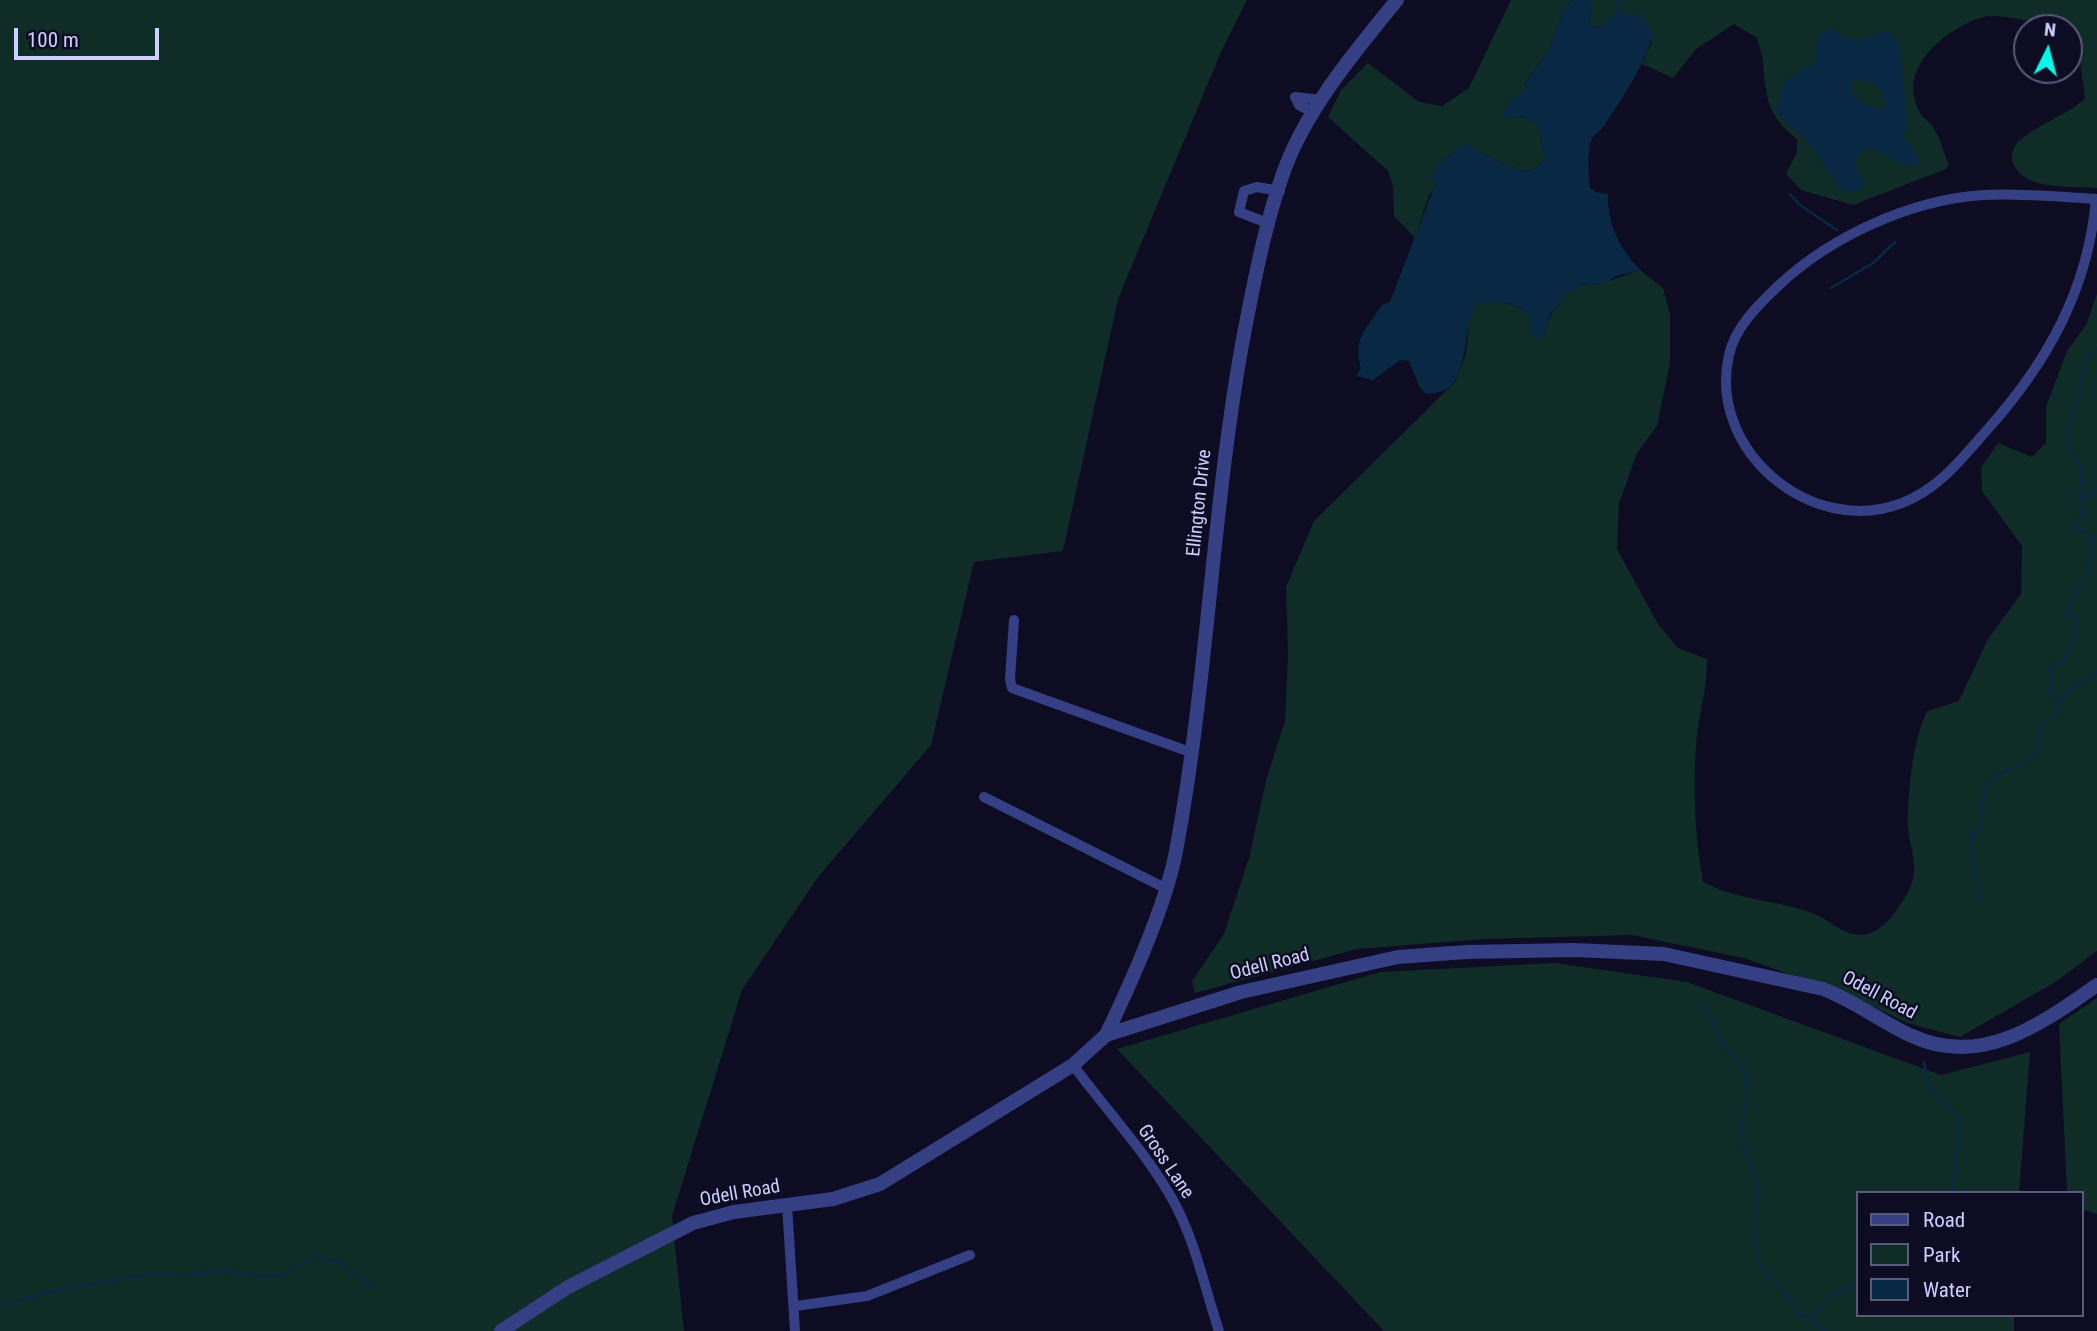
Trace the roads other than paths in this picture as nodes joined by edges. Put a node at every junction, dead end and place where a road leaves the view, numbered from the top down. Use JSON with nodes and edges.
{"nodes":[{"id":1,"x":1397,"y":0,"type":"edge"},
{"id":2,"x":1322,"y":100,"type":"junction"},
{"id":3,"x":1314,"y":113,"type":"junction"},
{"id":4,"x":1280,"y":191,"type":"junction"},
{"id":5,"x":2096,"y":199,"type":"edge"},
{"id":6,"x":1270,"y":224,"type":"junction"},
{"id":7,"x":1014,"y":620,"type":"dead end"},
{"id":8,"x":1190,"y":752,"type":"junction"},
{"id":9,"x":984,"y":797,"type":"dead end"},
{"id":10,"x":1165,"y":888,"type":"junction"},
{"id":11,"x":2097,"y":985,"type":"edge"},
{"id":12,"x":1106,"y":1035,"type":"junction"},
{"id":13,"x":1073,"y":1065,"type":"junction"},
{"id":14,"x":787,"y":1205,"type":"junction"},
{"id":15,"x":970,"y":1255,"type":"dead end"},
{"id":16,"x":796,"y":1306,"type":"junction"},
{"id":17,"x":501,"y":1331,"type":"edge"},
{"id":18,"x":795,"y":1331,"type":"edge"},
{"id":19,"x":1219,"y":1331,"type":"edge"}],
"edges":[{"from":1,"to":2,"type":"street","name":"Ellington Drive"},
{"from":2,"to":3,"type":"street","name":"Ellington Drive"},
{"from":2,"to":3,"type":"street"},
{"from":3,"to":4,"type":"street","name":"Ellington Drive"},
{"from":4,"to":6,"type":"street","name":"Ellington Drive"},
{"from":4,"to":6,"type":"street"},
{"from":5,"to":5,"type":"street"},
{"from":6,"to":8,"type":"street","name":"Ellington Drive"},
{"from":7,"to":8,"type":"street"},
{"from":8,"to":10,"type":"street","name":"Ellington Drive"},
{"from":9,"to":10,"type":"street"},
{"from":10,"to":12,"type":"street","name":"Ellington Drive"},
{"from":11,"to":12,"type":"street","name":"Odell Road"},
{"from":12,"to":13,"type":"street","name":"Odell Road"},
{"from":13,"to":14,"type":"street","name":"Odell Road"},
{"from":13,"to":19,"type":"street","name":"Gross Lane"},
{"from":14,"to":16,"type":"street"},
{"from":14,"to":17,"type":"street","name":"Odell Road"},
{"from":15,"to":16,"type":"street"},
{"from":16,"to":18,"type":"street"}]}
